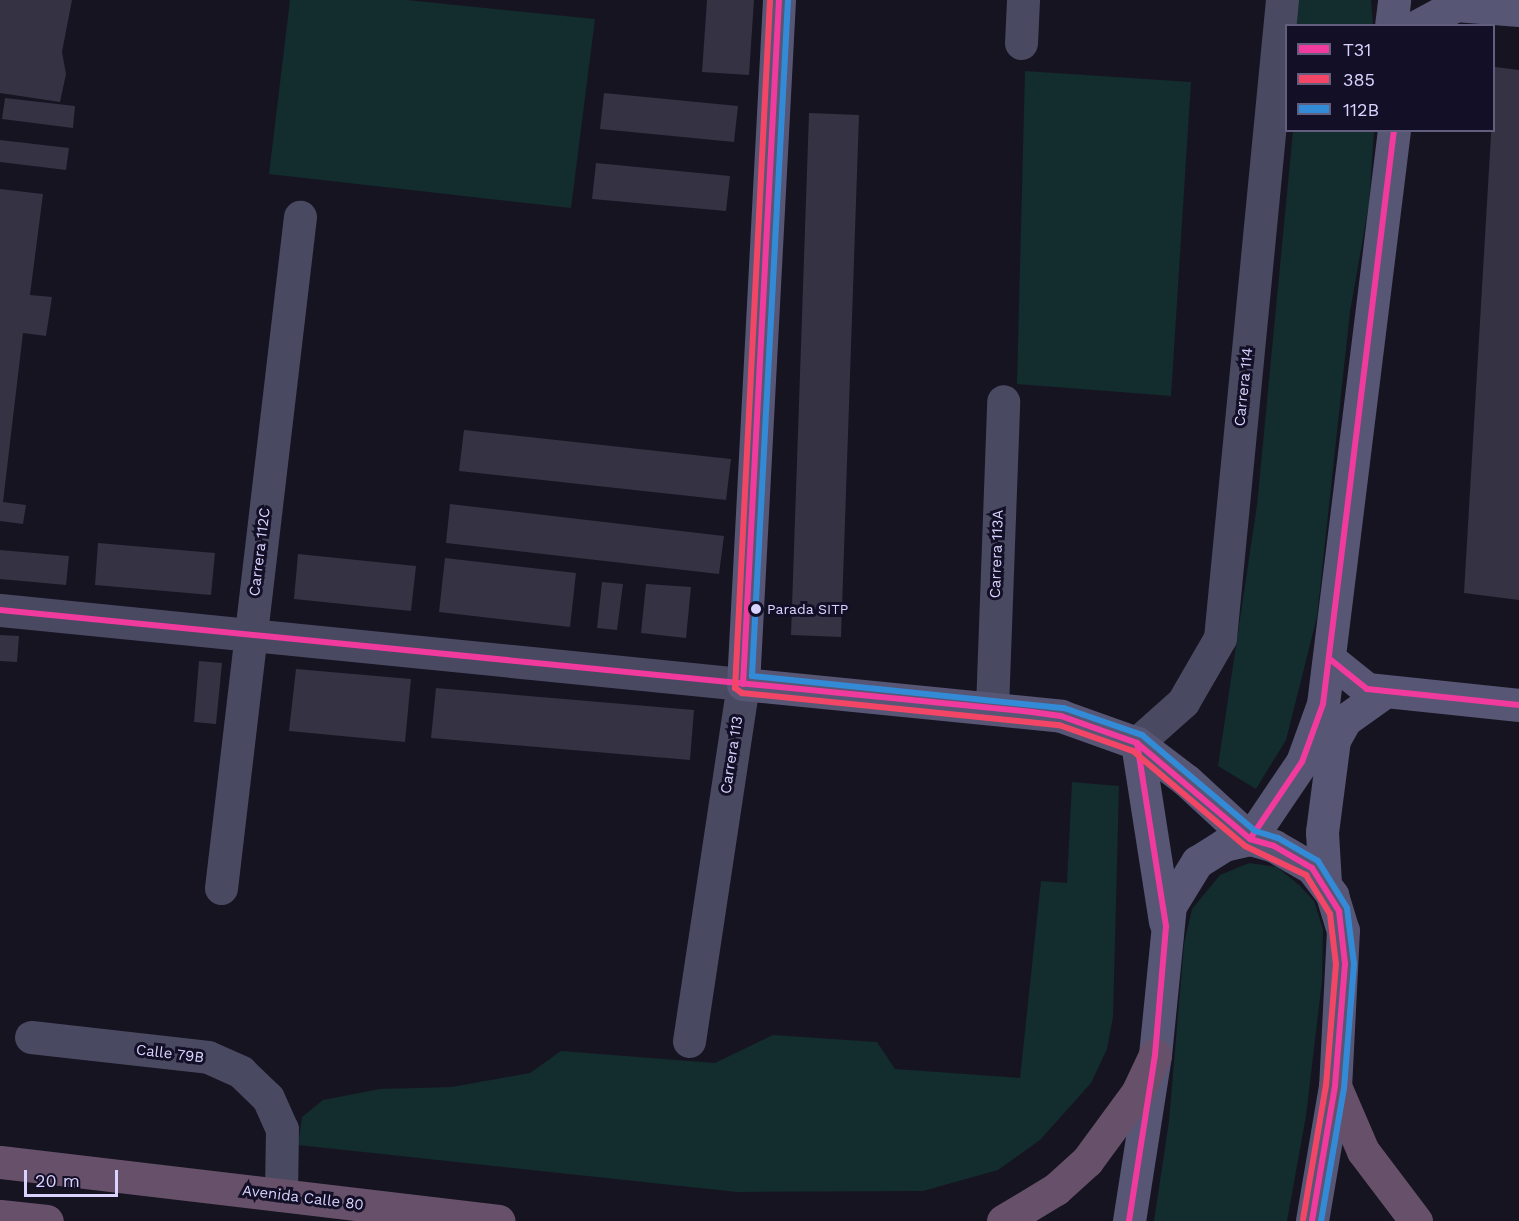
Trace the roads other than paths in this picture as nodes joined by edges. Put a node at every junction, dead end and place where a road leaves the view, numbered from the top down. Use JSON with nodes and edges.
{"nodes":[{"id":1,"x":779,"y":0,"type":"edge"},
{"id":2,"x":1023,"y":0,"type":"edge"},
{"id":3,"x":1282,"y":0,"type":"edge"},
{"id":4,"x":1394,"y":0,"type":"edge"},
{"id":5,"x":1519,"y":10,"type":"edge"},
{"id":6,"x":1391,"y":24,"type":"edge"},
{"id":7,"x":1421,"y":24,"type":"edge"},
{"id":8,"x":1021,"y":43,"type":"dead end"},
{"id":9,"x":1394,"y":132,"type":"edge"},
{"id":10,"x":300,"y":217,"type":"dead end"},
{"id":11,"x":1003,"y":400,"type":"dead end"},
{"id":12,"x":0,"y":610,"type":"edge"},
{"id":13,"x":250,"y":632,"type":"junction"},
{"id":14,"x":1331,"y":660,"type":"junction"},
{"id":15,"x":743,"y":684,"type":"junction"},
{"id":16,"x":1383,"y":693,"type":"junction"},
{"id":17,"x":1519,"y":705,"type":"edge"},
{"id":18,"x":992,"y":708,"type":"junction"},
{"id":19,"x":1137,"y":743,"type":"junction"},
{"id":20,"x":1250,"y":839,"type":"junction"},
{"id":21,"x":1325,"y":883,"type":"junction"},
{"id":22,"x":221,"y":888,"type":"dead end"},
{"id":23,"x":1166,"y":926,"type":"junction"},
{"id":24,"x":31,"y":1037,"type":"dead end"},
{"id":25,"x":689,"y":1041,"type":"dead end"},
{"id":26,"x":1155,"y":1055,"type":"junction"},
{"id":27,"x":1335,"y":1086,"type":"junction"},
{"id":28,"x":0,"y":1162,"type":"edge"},
{"id":29,"x":281,"y":1196,"type":"junction"},
{"id":30,"x":0,"y":1216,"type":"edge"},
{"id":31,"x":47,"y":1221,"type":"edge"},
{"id":32,"x":499,"y":1221,"type":"edge"},
{"id":33,"x":1003,"y":1221,"type":"edge"},
{"id":34,"x":1129,"y":1221,"type":"edge"},
{"id":35,"x":1312,"y":1221,"type":"edge"},
{"id":36,"x":1416,"y":1221,"type":"edge"}],
"edges":[{"from":1,"to":15,"type":"street","name":"Carrera 113"},
{"from":2,"to":8,"type":"street"},
{"from":3,"to":19,"type":"street","name":"Carrera 114"},
{"from":4,"to":6,"type":"street"},
{"from":5,"to":7,"type":"street"},
{"from":9,"to":14,"type":"street"},
{"from":10,"to":13,"type":"street","name":"Carrera 112C"},
{"from":11,"to":18,"type":"street","name":"Carrera 113A"},
{"from":12,"to":13,"type":"street"},
{"from":13,"to":15,"type":"street"},
{"from":13,"to":22,"type":"street","name":"Carrera 112C"},
{"from":14,"to":16,"type":"street"},
{"from":14,"to":20,"type":"street"},
{"from":15,"to":18,"type":"street"},
{"from":15,"to":25,"type":"street","name":"Carrera 113"},
{"from":16,"to":17,"type":"street"},
{"from":16,"to":21,"type":"street"},
{"from":18,"to":19,"type":"street"},
{"from":19,"to":20,"type":"street"},
{"from":19,"to":23,"type":"street"},
{"from":20,"to":21,"type":"street"},
{"from":20,"to":23,"type":"street"},
{"from":21,"to":27,"type":"street"},
{"from":23,"to":26,"type":"street"},
{"from":24,"to":29,"type":"street","name":"Calle 79B"},
{"from":26,"to":33,"type":"highway"},
{"from":26,"to":34,"type":"street"},
{"from":27,"to":35,"type":"street"},
{"from":27,"to":36,"type":"highway"},
{"from":28,"to":29,"type":"highway","name":"Avenida Calle 80"},
{"from":29,"to":32,"type":"highway","name":"Avenida Calle 80"},
{"from":30,"to":31,"type":"highway"}]}
